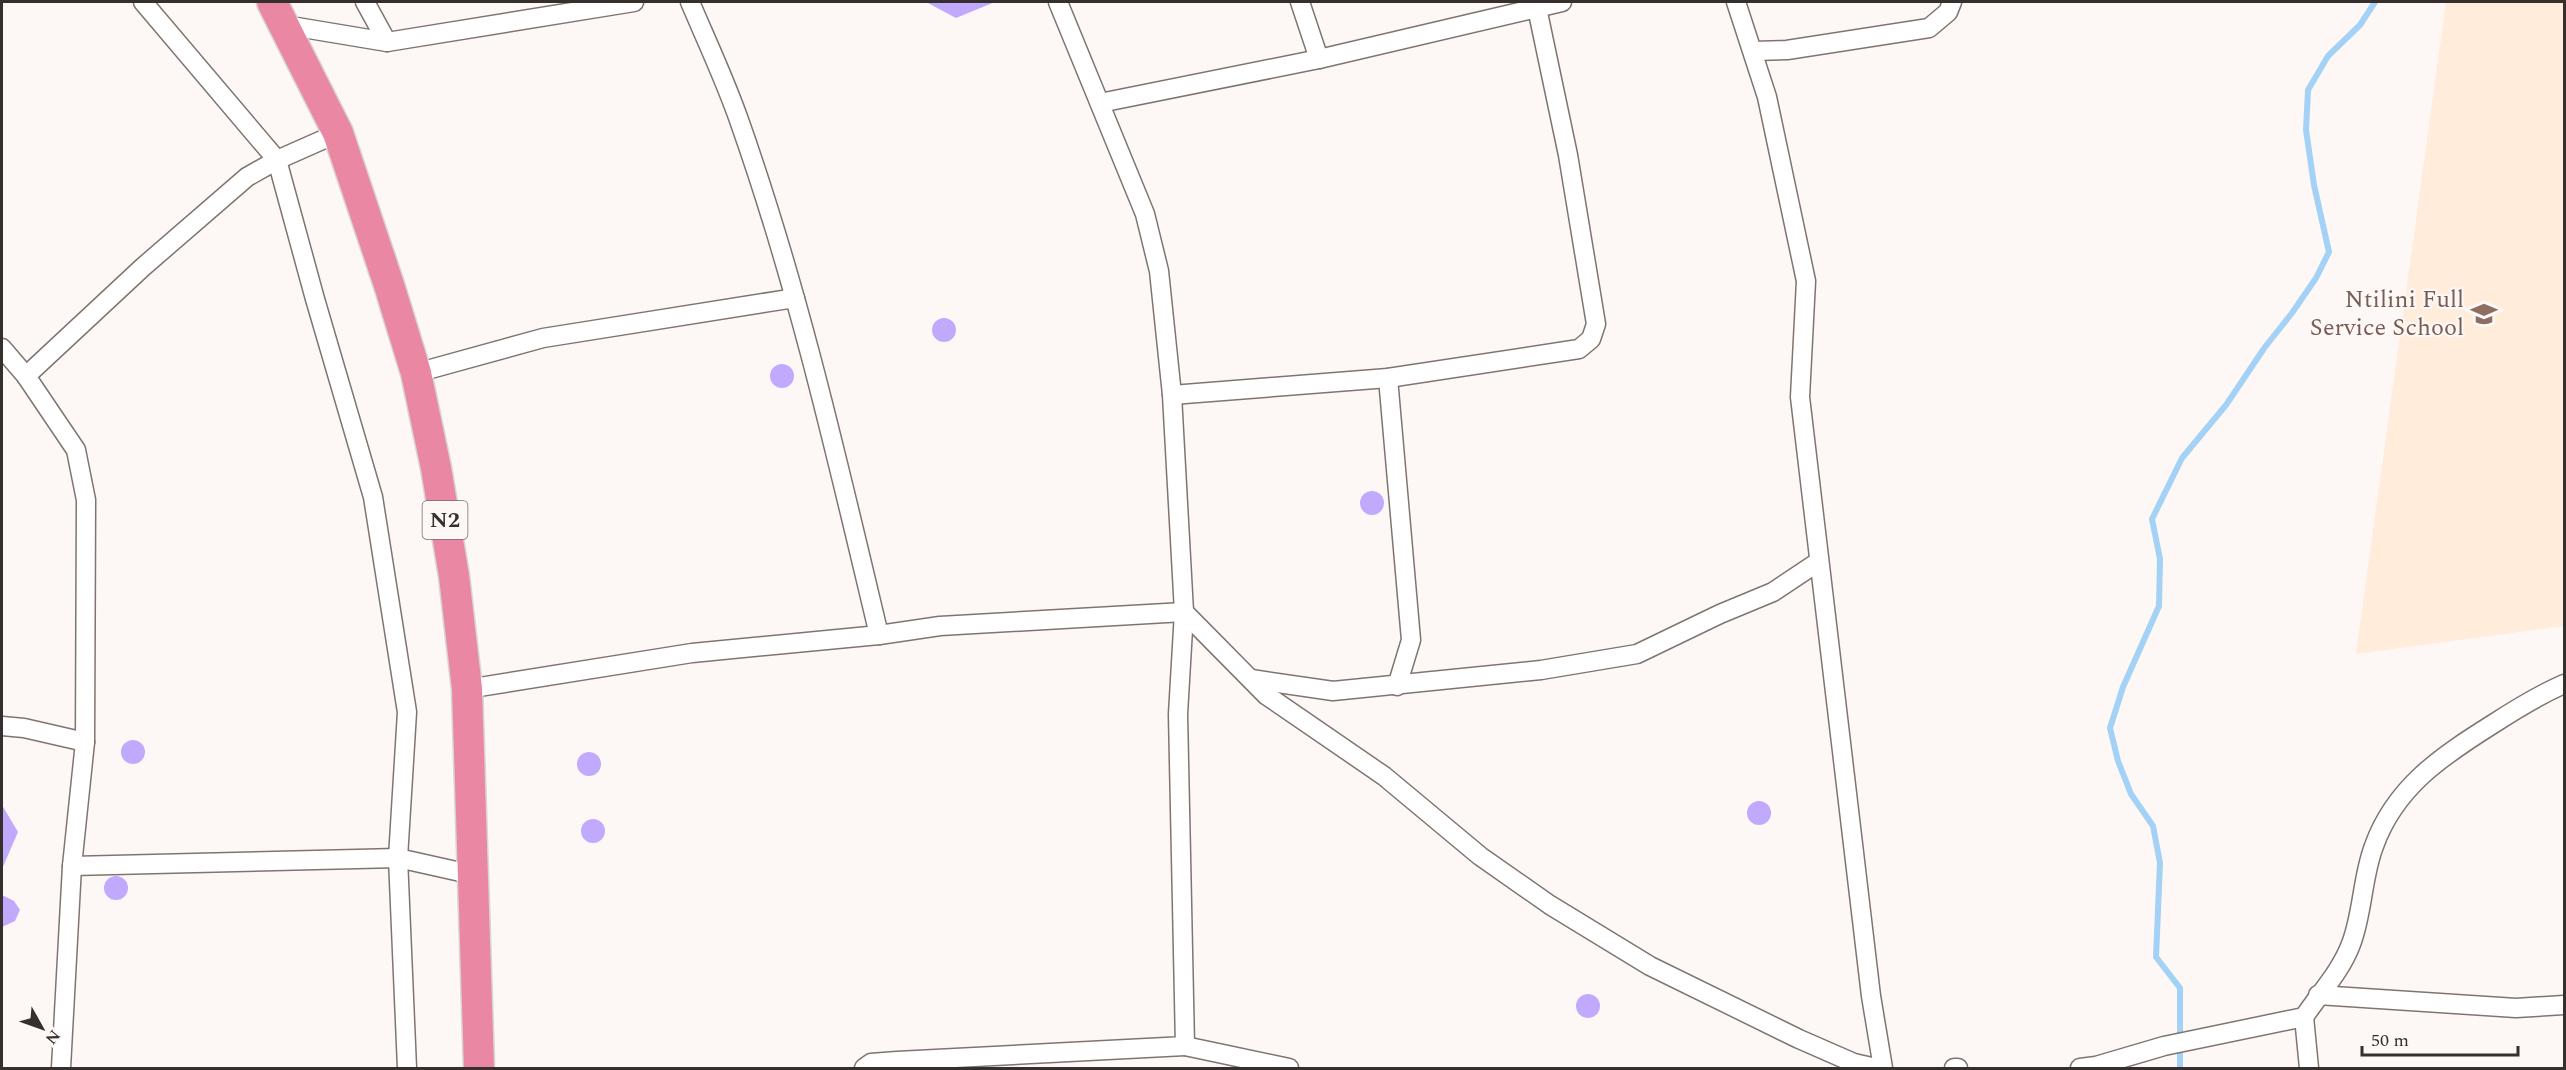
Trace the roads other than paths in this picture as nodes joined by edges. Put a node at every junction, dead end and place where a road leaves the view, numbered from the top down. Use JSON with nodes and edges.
{"nodes":[{"id":1,"x":143,"y":2,"type":"edge"},
{"id":2,"x":365,"y":2,"type":"edge"},
{"id":3,"x":634,"y":2,"type":"edge"},
{"id":4,"x":690,"y":2,"type":"edge"},
{"id":5,"x":1058,"y":2,"type":"edge"},
{"id":6,"x":1300,"y":2,"type":"edge"},
{"id":7,"x":1562,"y":2,"type":"edge"},
{"id":8,"x":1736,"y":2,"type":"edge"},
{"id":9,"x":1952,"y":2,"type":"edge"},
{"id":10,"x":1537,"y":8,"type":"junction"},
{"id":11,"x":279,"y":13,"type":"edge"},
{"id":12,"x":387,"y":42,"type":"junction"},
{"id":13,"x":1753,"y":51,"type":"junction"},
{"id":14,"x":1319,"y":59,"type":"junction"},
{"id":15,"x":1100,"y":103,"type":"junction"},
{"id":16,"x":338,"y":133,"type":"junction"},
{"id":17,"x":277,"y":160,"type":"junction"},
{"id":18,"x":795,"y":298,"type":"junction"},
{"id":19,"x":2,"y":348,"type":"edge"},
{"id":20,"x":416,"y":373,"type":"junction"},
{"id":21,"x":26,"y":376,"type":"junction"},
{"id":22,"x":1388,"y":378,"type":"junction"},
{"id":23,"x":1172,"y":395,"type":"junction"},
{"id":24,"x":1818,"y":562,"type":"junction"},
{"id":25,"x":1184,"y":612,"type":"junction"},
{"id":26,"x":879,"y":635,"type":"junction"},
{"id":27,"x":1251,"y":679,"type":"junction"},
{"id":28,"x":2565,"y":684,"type":"edge"},
{"id":29,"x":1397,"y":686,"type":"junction"},
{"id":30,"x":466,"y":689,"type":"junction"},
{"id":31,"x":2,"y":726,"type":"edge"},
{"id":32,"x":85,"y":742,"type":"junction"},
{"id":33,"x":398,"y":858,"type":"junction"},
{"id":34,"x":72,"y":866,"type":"junction"},
{"id":35,"x":474,"y":875,"type":"junction"},
{"id":36,"x":2318,"y":995,"type":"junction"},
{"id":37,"x":2565,"y":1005,"type":"edge"},
{"id":38,"x":2304,"y":1017,"type":"junction"},
{"id":39,"x":1185,"y":1046,"type":"junction"},
{"id":40,"x":61,"y":1068,"type":"edge"},
{"id":41,"x":407,"y":1068,"type":"edge"},
{"id":42,"x":479,"y":1068,"type":"edge"},
{"id":43,"x":864,"y":1068,"type":"edge"},
{"id":44,"x":1289,"y":1068,"type":"edge"},
{"id":45,"x":1876,"y":1068,"type":"edge"},
{"id":46,"x":1883,"y":1068,"type":"edge"},
{"id":47,"x":2080,"y":1068,"type":"edge"},
{"id":48,"x":2309,"y":1068,"type":"edge"}],
"edges":[{"from":1,"to":17,"type":"street"},
{"from":2,"to":12,"type":"street"},
{"from":3,"to":12,"type":"street"},
{"from":4,"to":18,"type":"street"},
{"from":5,"to":15,"type":"street"},
{"from":6,"to":14,"type":"street"},
{"from":7,"to":10,"type":"street"},
{"from":8,"to":13,"type":"street"},
{"from":9,"to":13,"type":"street"},
{"from":10,"to":14,"type":"street"},
{"from":10,"to":22,"type":"street"},
{"from":11,"to":12,"type":"street"},
{"from":11,"to":16,"type":"highway","number":"N2"},
{"from":13,"to":24,"type":"street"},
{"from":14,"to":15,"type":"street"},
{"from":15,"to":23,"type":"street"},
{"from":16,"to":17,"type":"street"},
{"from":16,"to":20,"type":"highway","number":"N2"},
{"from":17,"to":21,"type":"street"},
{"from":17,"to":33,"type":"street"},
{"from":18,"to":20,"type":"street"},
{"from":18,"to":26,"type":"street"},
{"from":19,"to":21,"type":"street"},
{"from":20,"to":30,"type":"highway","number":"N2"},
{"from":21,"to":32,"type":"street"},
{"from":22,"to":23,"type":"street"},
{"from":22,"to":29,"type":"street"},
{"from":23,"to":25,"type":"street"},
{"from":24,"to":29,"type":"street"},
{"from":24,"to":46,"type":"street"},
{"from":25,"to":26,"type":"street"},
{"from":25,"to":27,"type":"street"},
{"from":25,"to":39,"type":"street"},
{"from":26,"to":30,"type":"street"},
{"from":27,"to":29,"type":"street"},
{"from":27,"to":45,"type":"street"},
{"from":28,"to":36,"type":"street"},
{"from":30,"to":35,"type":"highway","number":"N2"},
{"from":31,"to":32,"type":"street"},
{"from":32,"to":34,"type":"street"},
{"from":33,"to":34,"type":"street"},
{"from":33,"to":35,"type":"street"},
{"from":33,"to":41,"type":"street"},
{"from":34,"to":40,"type":"street"},
{"from":35,"to":42,"type":"highway","number":"N2"},
{"from":36,"to":37,"type":"street"},
{"from":36,"to":38,"type":"street"},
{"from":38,"to":47,"type":"street"},
{"from":38,"to":48,"type":"street"},
{"from":39,"to":43,"type":"street"},
{"from":39,"to":44,"type":"street"}]}
